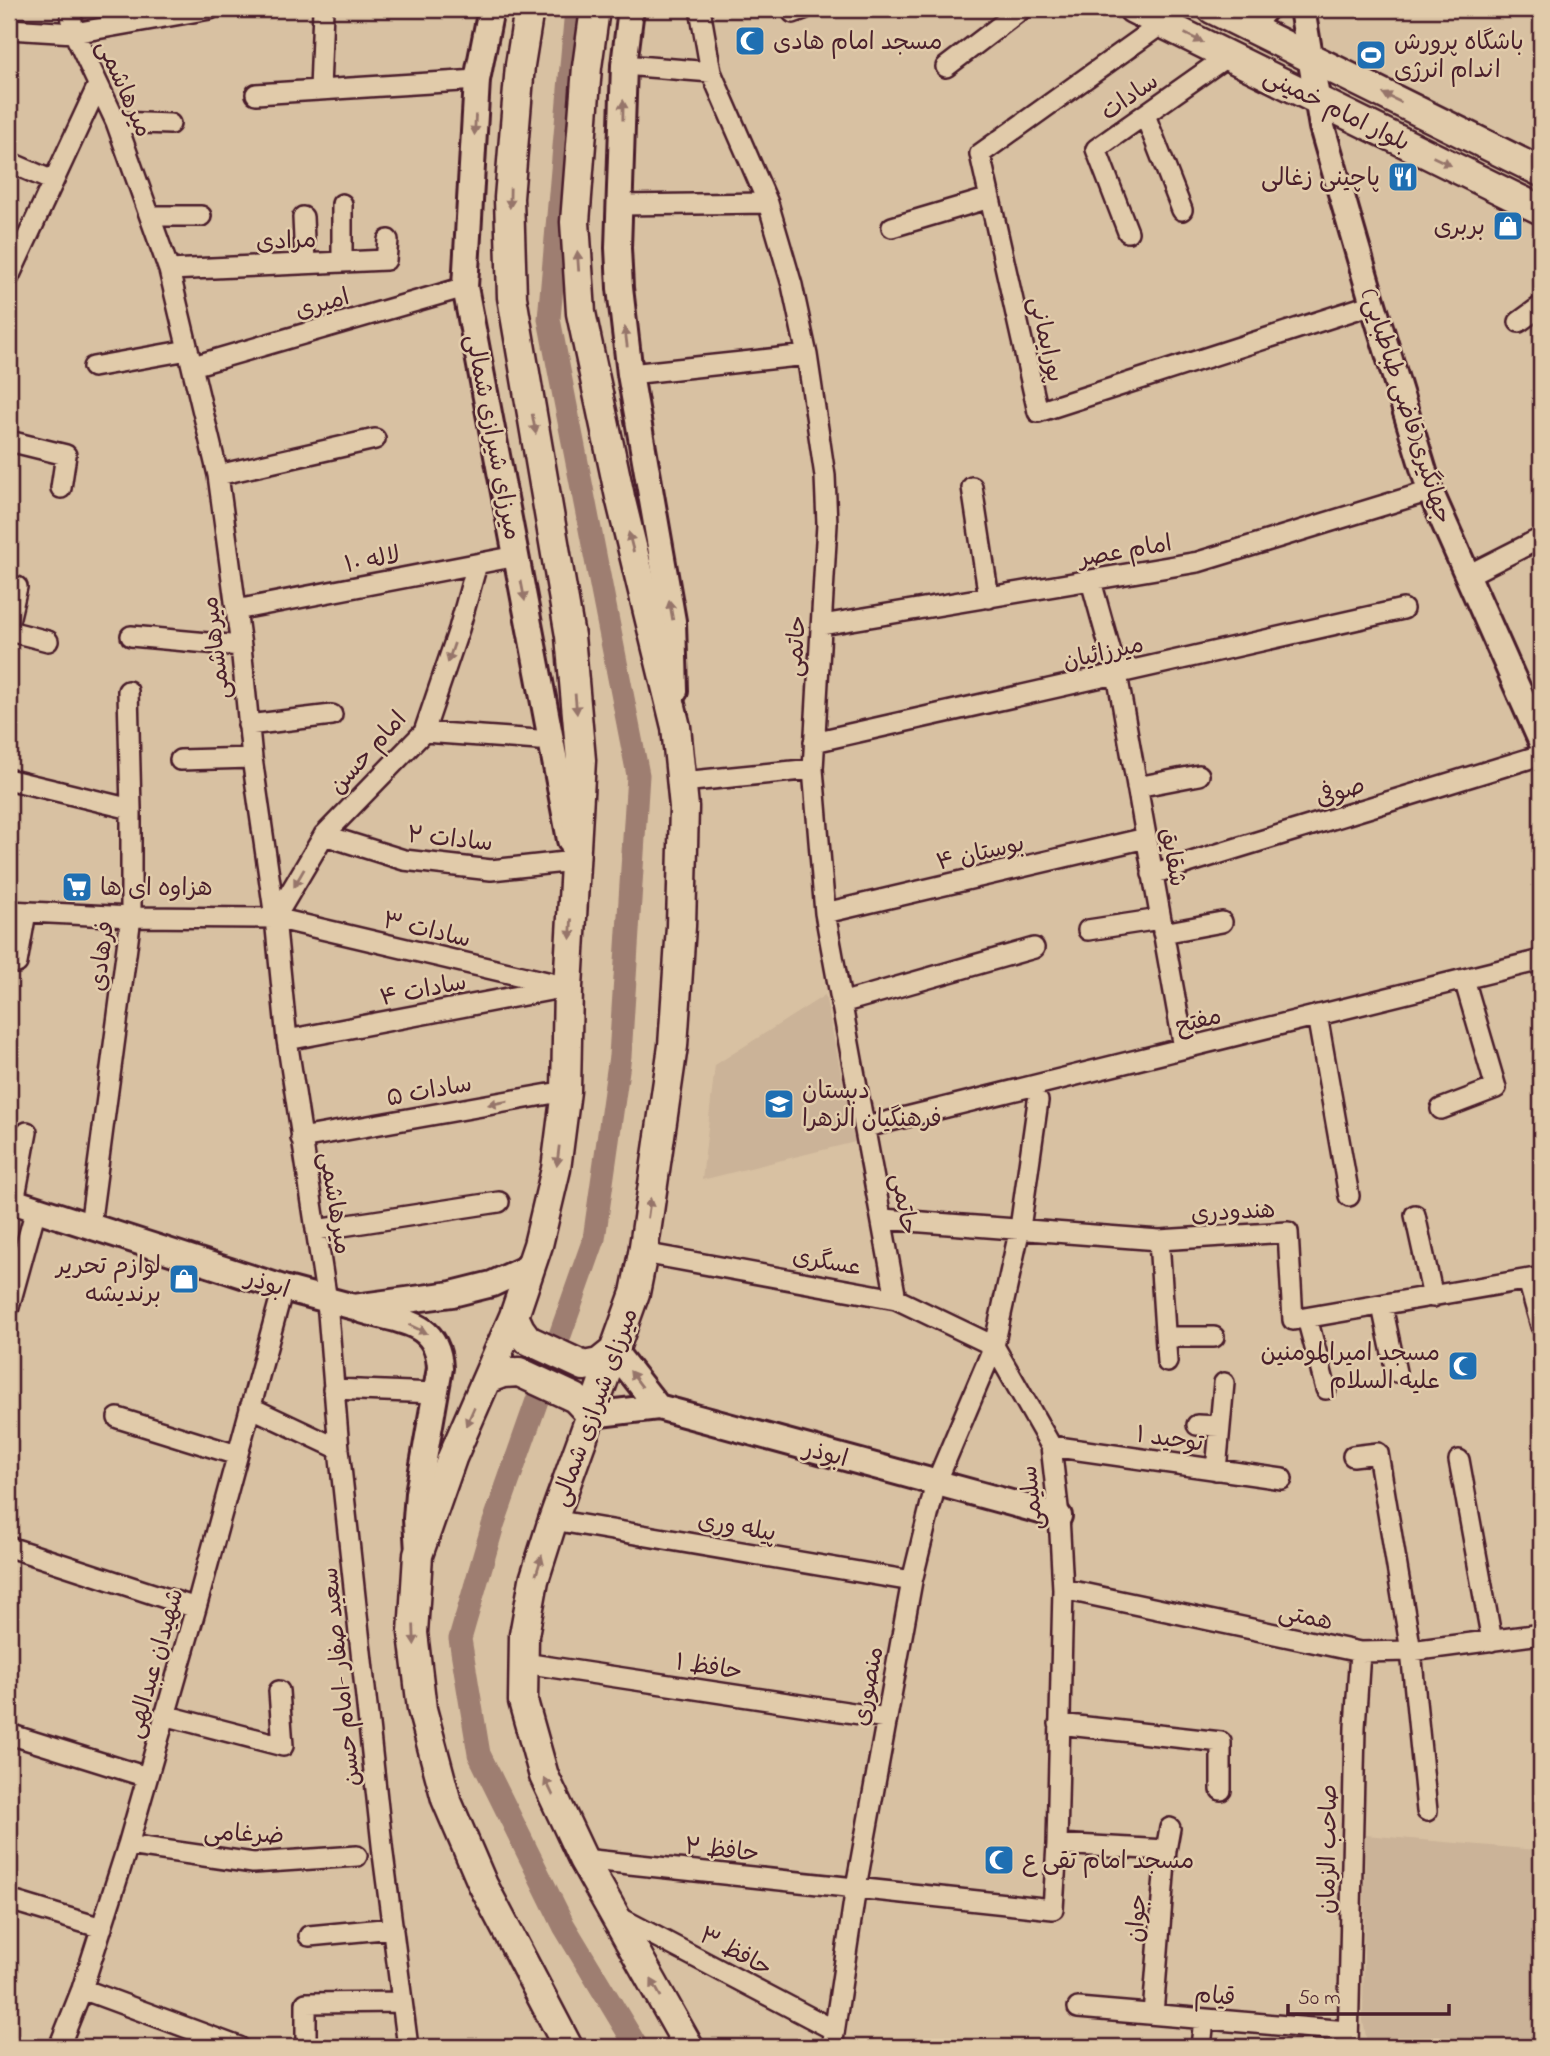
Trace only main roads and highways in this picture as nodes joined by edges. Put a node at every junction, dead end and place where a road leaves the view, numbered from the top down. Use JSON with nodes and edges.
{"nodes":[{"id":1,"x":529,"y":9,"type":"edge"},
{"id":2,"x":595,"y":9,"type":"edge"},
{"id":3,"x":1133,"y":9,"type":"edge"},
{"id":4,"x":1212,"y":9,"type":"edge"},
{"id":5,"x":1257,"y":18,"type":"edge"},
{"id":6,"x":1541,"y":172,"type":"edge"},
{"id":7,"x":1541,"y":210,"type":"edge"},
{"id":8,"x":514,"y":1316,"type":"junction"},
{"id":9,"x":614,"y":1350,"type":"junction"},
{"id":10,"x":487,"y":1379,"type":"junction"},
{"id":11,"x":583,"y":1407,"type":"junction"},
{"id":12,"x":568,"y":2047,"type":"edge"},
{"id":13,"x":689,"y":2047,"type":"edge"}],
"edges":[{"from":1,"to":8,"type":"main road","name":"میرزای شیرازی شمالی","one_way":true},
{"from":9,"to":2,"type":"main road","name":"میرزای شیرازی شمالی","one_way":true},
{"from":3,"to":7,"type":"main road","name":"بلوار امام خمینی","one_way":true},
{"from":4,"to":5,"type":"main road","name":"بلوار امام خمینی"},
{"from":6,"to":5,"type":"main road","name":"بلوار امام خمینی","one_way":true},
{"from":8,"to":9,"type":"main road"},
{"from":8,"to":10,"type":"main road","name":"میرزای شیرازی شمالی"},
{"from":9,"to":11,"type":"main road","name":"میرزای شیرازی شمالی"},
{"from":10,"to":11,"type":"main road"},
{"from":10,"to":12,"type":"main road","name":"میرزای شیرازی شمالی","one_way":true},
{"from":13,"to":11,"type":"main road","name":"میرزای شیرازی شمالی","one_way":true}]}
